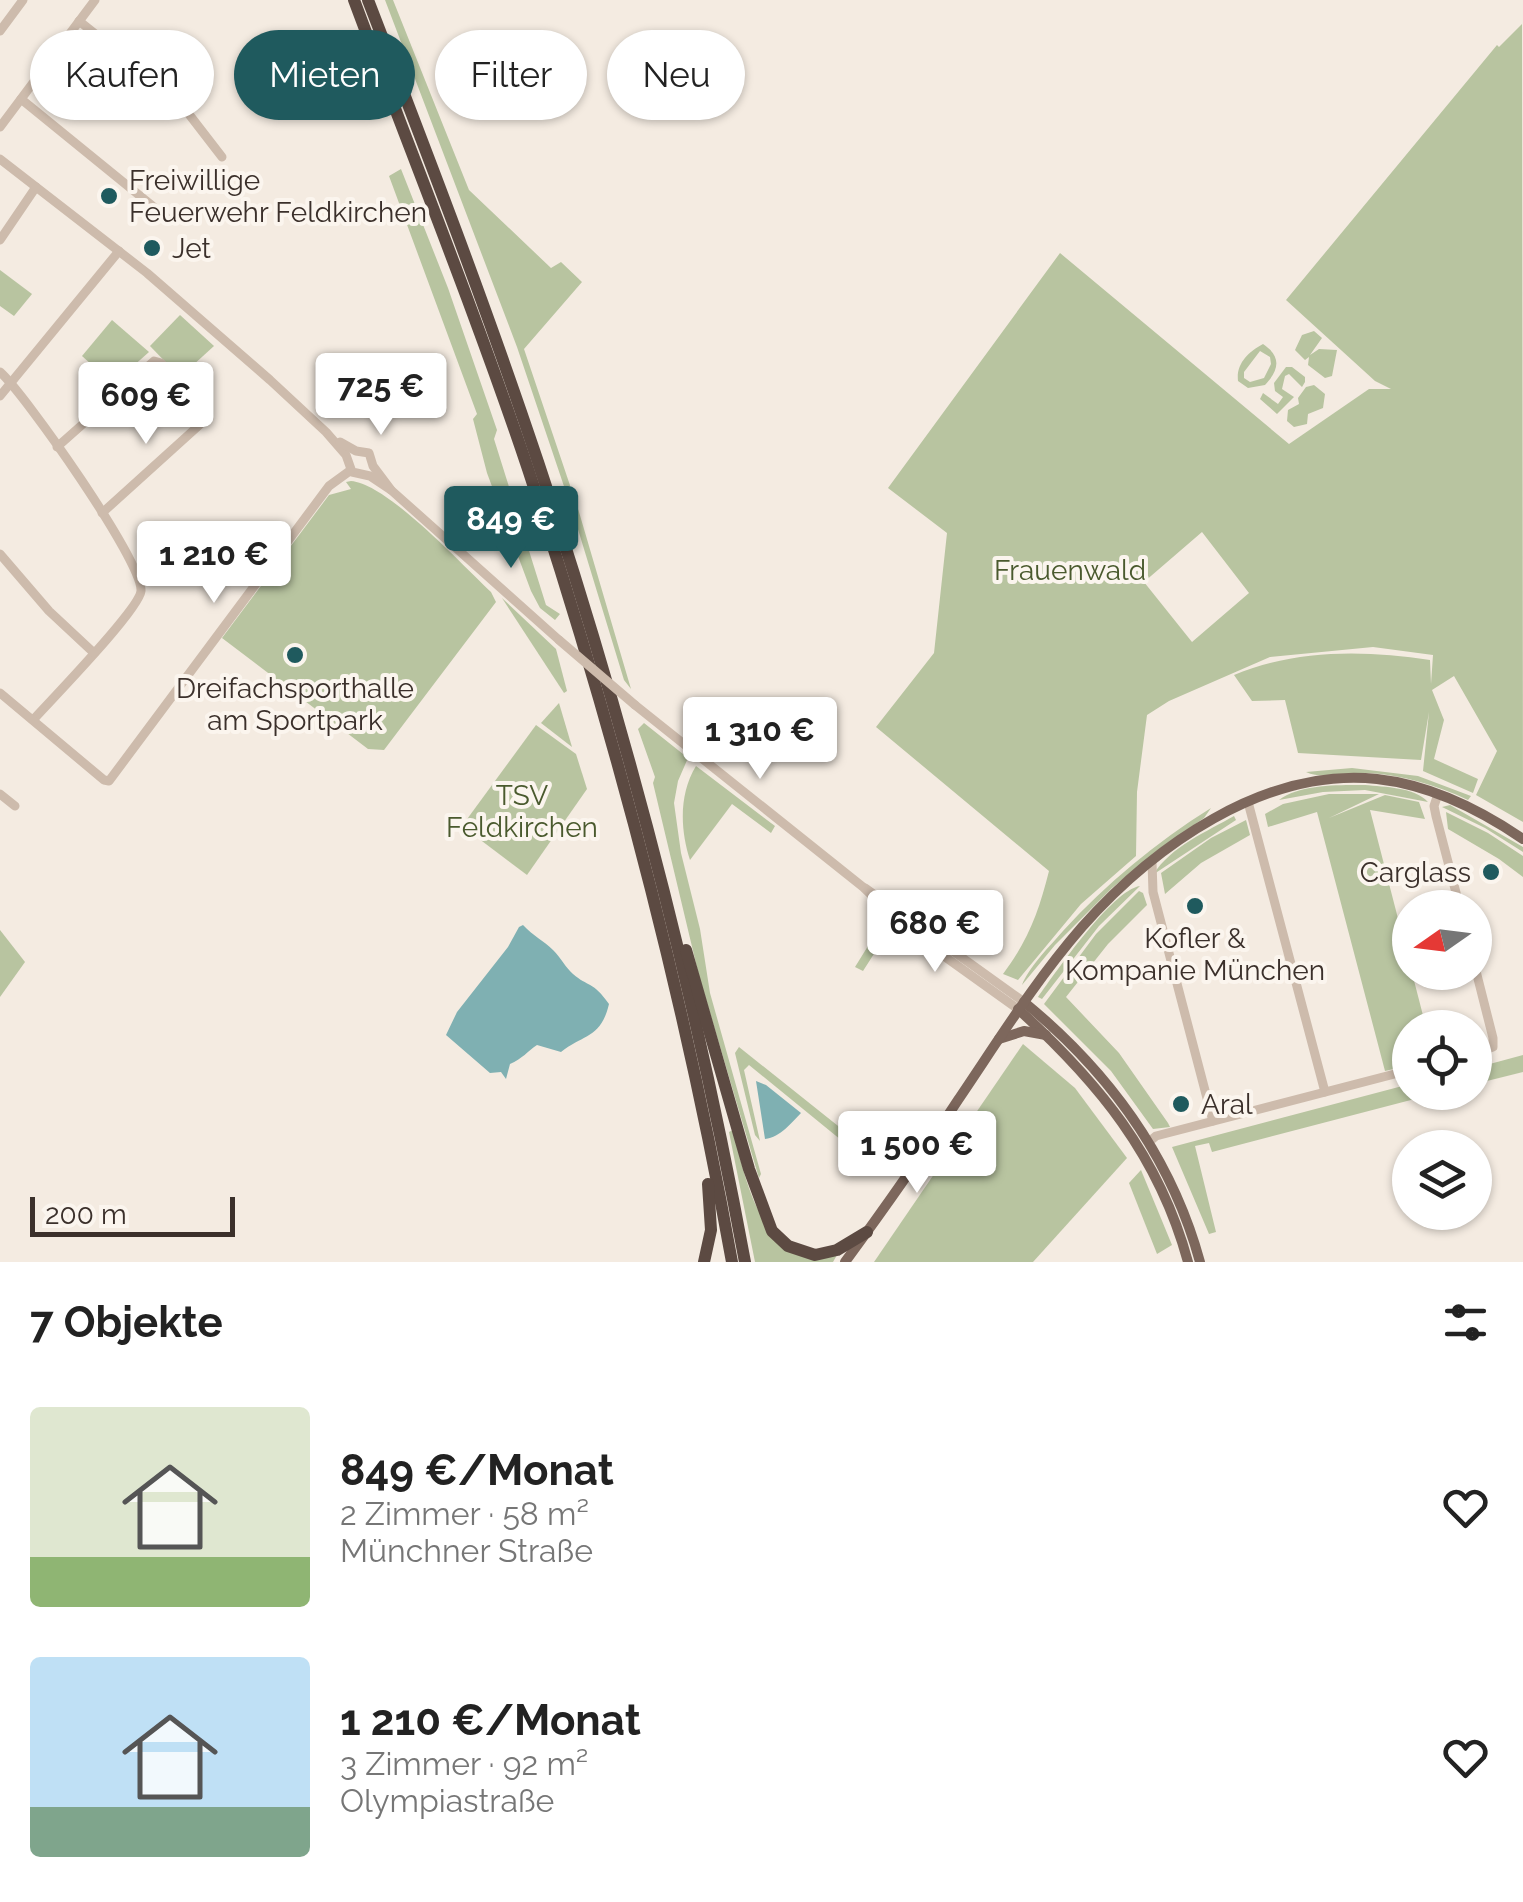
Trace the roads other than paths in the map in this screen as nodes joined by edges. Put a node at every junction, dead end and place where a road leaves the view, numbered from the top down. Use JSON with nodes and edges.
{"nodes":[{"id":1,"x":23,"y":0,"type":"edge"},
{"id":2,"x":96,"y":0,"type":"edge"},
{"id":3,"x":354,"y":0,"type":"edge"},
{"id":4,"x":368,"y":0,"type":"edge"},
{"id":5,"x":79,"y":22,"type":"junction"},
{"id":6,"x":0,"y":31,"type":"edge"},
{"id":7,"x":21,"y":99,"type":"junction"},
{"id":8,"x":0,"y":127,"type":"edge"},
{"id":9,"x":222,"y":157,"type":"dead end"},
{"id":10,"x":0,"y":159,"type":"edge"},
{"id":11,"x":36,"y":187,"type":"junction"},
{"id":12,"x":166,"y":217,"type":"dead end"},
{"id":13,"x":0,"y":240,"type":"edge"},
{"id":14,"x":119,"y":251,"type":"junction"},
{"id":15,"x":0,"y":372,"type":"edge"},
{"id":16,"x":12,"y":382,"type":"junction"},
{"id":17,"x":0,"y":396,"type":"edge"},
{"id":18,"x":57,"y":447,"type":"junction"},
{"id":19,"x":352,"y":461,"type":"junction"},
{"id":20,"x":373,"y":466,"type":"junction"},
{"id":21,"x":364,"y":475,"type":"junction"},
{"id":22,"x":392,"y":490,"type":"junction"},
{"id":23,"x":102,"y":513,"type":"junction"},
{"id":24,"x":0,"y":554,"type":"edge"},
{"id":25,"x":94,"y":653,"type":"junction"},
{"id":26,"x":0,"y":693,"type":"edge"},
{"id":27,"x":33,"y":720,"type":"junction"},
{"id":28,"x":0,"y":794,"type":"edge"},
{"id":29,"x":1438,"y":794,"type":"junction"},
{"id":30,"x":1248,"y":802,"type":"junction"},
{"id":31,"x":15,"y":806,"type":"dead end"},
{"id":32,"x":1523,"y":839,"type":"edge"},
{"id":33,"x":1152,"y":862,"type":"junction"},
{"id":34,"x":1130,"y":880,"type":"junction"},
{"id":35,"x":1455,"y":890,"type":"edge"},
{"id":36,"x":1152,"y":892,"type":"junction"},
{"id":37,"x":669,"y":915,"type":"junction"},
{"id":38,"x":1021,"y":1005,"type":"junction"},
{"id":39,"x":1046,"y":1035,"type":"junction"},
{"id":40,"x":998,"y":1039,"type":"junction"},
{"id":41,"x":1392,"y":1075,"type":"edge"},
{"id":42,"x":1325,"y":1092,"type":"junction"},
{"id":43,"x":1213,"y":1121,"type":"junction"},
{"id":44,"x":1150,"y":1141,"type":"junction"},
{"id":45,"x":712,"y":1161,"type":"junction"},
{"id":46,"x":867,"y":1232,"type":"junction"},
{"id":47,"x":704,"y":1262,"type":"edge"},
{"id":48,"x":732,"y":1262,"type":"edge"},
{"id":49,"x":745,"y":1262,"type":"edge"},
{"id":50,"x":846,"y":1262,"type":"edge"},
{"id":51,"x":1188,"y":1262,"type":"edge"},
{"id":52,"x":1200,"y":1262,"type":"edge"}],
"edges":[{"from":1,"to":6,"type":"street"},
{"from":2,"to":5,"type":"street"},
{"from":3,"to":45,"type":"highway"},
{"from":4,"to":37,"type":"highway"},
{"from":5,"to":7,"type":"street"},
{"from":5,"to":9,"type":"street"},
{"from":7,"to":8,"type":"street"},
{"from":7,"to":12,"type":"street"},
{"from":10,"to":11,"type":"street"},
{"from":11,"to":13,"type":"street"},
{"from":11,"to":14,"type":"street"},
{"from":14,"to":16,"type":"street"},
{"from":14,"to":19,"type":"street"},
{"from":15,"to":16,"type":"street"},
{"from":16,"to":17,"type":"street"},
{"from":16,"to":18,"type":"street"},
{"from":18,"to":23,"type":"street"},
{"from":18,"to":23,"type":"street"},
{"from":19,"to":20,"type":"street"},
{"from":19,"to":21,"type":"street"},
{"from":19,"to":27,"type":"street"},
{"from":20,"to":21,"type":"street"},
{"from":20,"to":22,"type":"street"},
{"from":21,"to":22,"type":"street"},
{"from":22,"to":38,"type":"street","bridge":true},
{"from":23,"to":25,"type":"street"},
{"from":24,"to":25,"type":"street"},
{"from":25,"to":27,"type":"street"},
{"from":26,"to":27,"type":"street"},
{"from":28,"to":31,"type":"street"},
{"from":29,"to":30,"type":"main road"},
{"from":29,"to":32,"type":"main road"},
{"from":29,"to":35,"type":"street"},
{"from":30,"to":33,"type":"main road"},
{"from":30,"to":42,"type":"street"},
{"from":33,"to":34,"type":"main road"},
{"from":33,"to":36,"type":"street"},
{"from":34,"to":36,"type":"street"},
{"from":34,"to":38,"type":"main road"},
{"from":36,"to":43,"type":"street"},
{"from":37,"to":46,"type":"highway"},
{"from":37,"to":49,"type":"highway"},
{"from":38,"to":39,"type":"main road"},
{"from":38,"to":40,"type":"main road"},
{"from":38,"to":44,"type":"main road"},
{"from":39,"to":40,"type":"main road"},
{"from":39,"to":51,"type":"main road"},
{"from":40,"to":46,"type":"main road"},
{"from":41,"to":42,"type":"street"},
{"from":42,"to":43,"type":"street"},
{"from":43,"to":44,"type":"street"},
{"from":44,"to":52,"type":"main road"},
{"from":45,"to":47,"type":"highway"},
{"from":45,"to":48,"type":"highway"},
{"from":46,"to":50,"type":"main road"}]}
